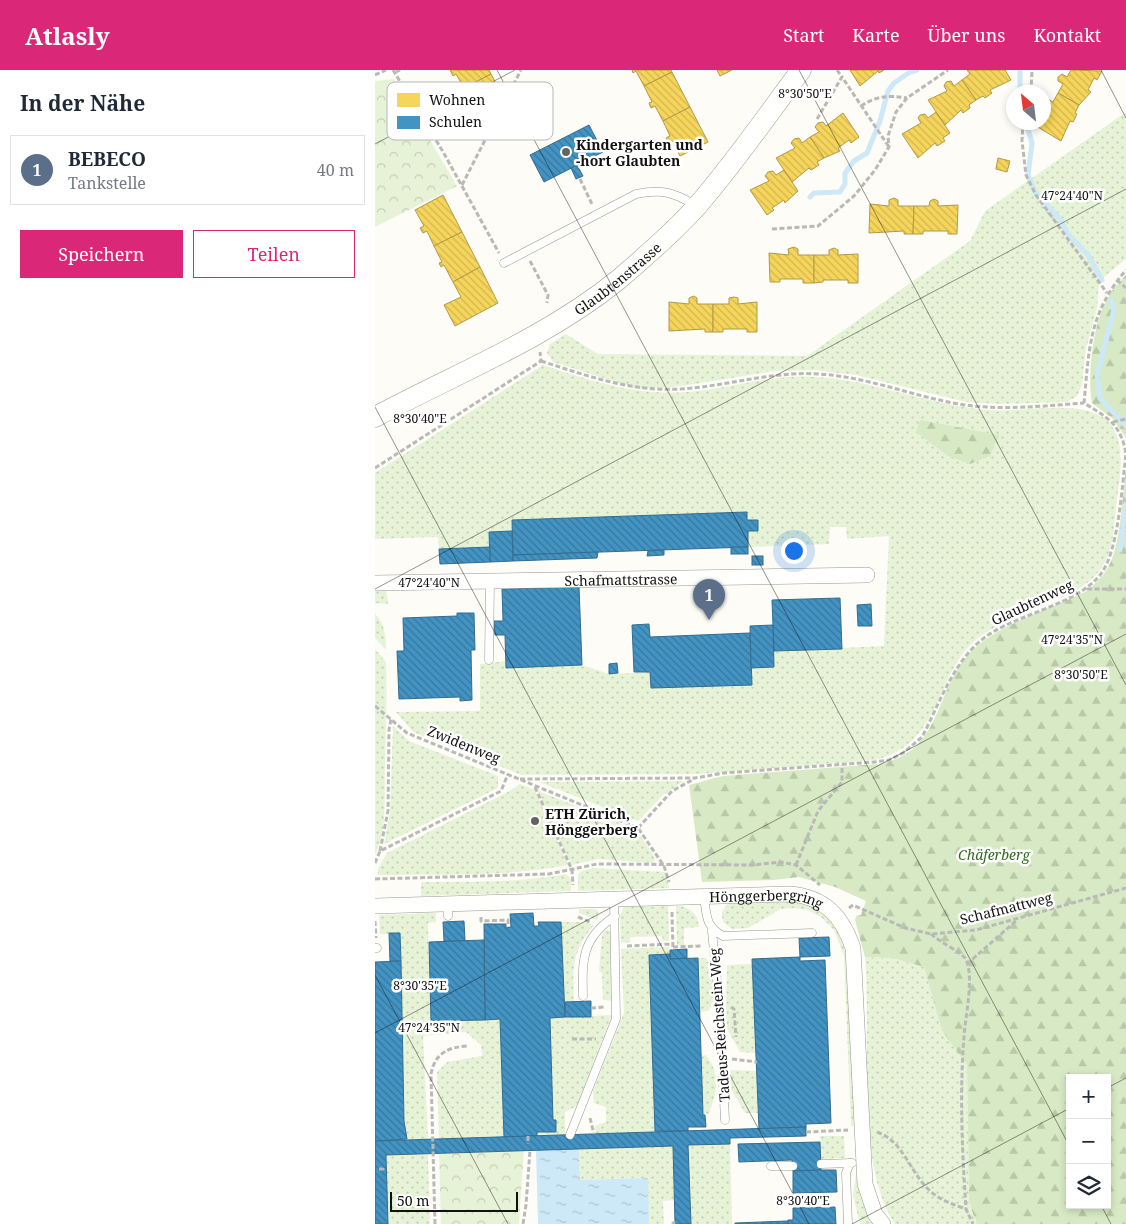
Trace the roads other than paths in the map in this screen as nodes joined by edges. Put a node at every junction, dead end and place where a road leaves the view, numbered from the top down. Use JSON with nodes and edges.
{"nodes":[{"id":1,"x":801,"y":70,"type":"edge"},
{"id":2,"x":697,"y":206,"type":"junction"},
{"id":3,"x":504,"y":263,"type":"road end"},
{"id":4,"x":375,"y":417,"type":"edge"},
{"id":5,"x":867,"y":575,"type":"dead end"},
{"id":6,"x":490,"y":580,"type":"junction"},
{"id":7,"x":375,"y":583,"type":"edge"},
{"id":8,"x":489,"y":660,"type":"dead end"},
{"id":9,"x":704,"y":897,"type":"junction"},
{"id":10,"x":614,"y":900,"type":"junction"},
{"id":11,"x":375,"y":906,"type":"edge"},
{"id":12,"x":615,"y":916,"type":"junction"},
{"id":13,"x":713,"y":930,"type":"junction"},
{"id":14,"x":812,"y":933,"type":"dead end"},
{"id":15,"x":583,"y":996,"type":"dead end"},
{"id":16,"x":725,"y":1120,"type":"dead end"},
{"id":17,"x":570,"y":1135,"type":"dead end"},
{"id":18,"x":857,"y":1163,"type":"junction"},
{"id":19,"x":821,"y":1164,"type":"dead end"},
{"id":20,"x":771,"y":1166,"type":"dead end"},
{"id":21,"x":793,"y":1166,"type":"dead end"},
{"id":22,"x":848,"y":1224,"type":"edge"},
{"id":23,"x":883,"y":1224,"type":"edge"}],
"edges":[{"from":1,"to":2,"type":"street","name":"Glaubtenstrasse"},
{"from":2,"to":3,"type":"lane"},
{"from":2,"to":4,"type":"street","name":"Glaubtenstrasse"},
{"from":5,"to":6,"type":"street","name":"Schafmattstrasse"},
{"from":6,"to":7,"type":"street","name":"Schafmattstrasse"},
{"from":6,"to":8,"type":"lane"},
{"from":9,"to":10,"type":"street","name":"Hönggerbergring"},
{"from":9,"to":13,"type":"lane","name":"Tadeus-Reichstein-Weg"},
{"from":9,"to":18,"type":"street","name":"Hönggerbergring"},
{"from":10,"to":11,"type":"street","name":"Hönggerbergring"},
{"from":10,"to":12,"type":"lane"},
{"from":12,"to":15,"type":"lane"},
{"from":12,"to":17,"type":"lane"},
{"from":13,"to":14,"type":"lane","name":"Tadeus-Reichstein-Weg"},
{"from":13,"to":16,"type":"lane","name":"Tadeus-Reichstein-Weg"},
{"from":18,"to":19,"type":"lane"},
{"from":18,"to":22,"type":"lane"},
{"from":18,"to":23,"type":"street","name":"Hönggerbergring"},
{"from":20,"to":21,"type":"lane"}]}
